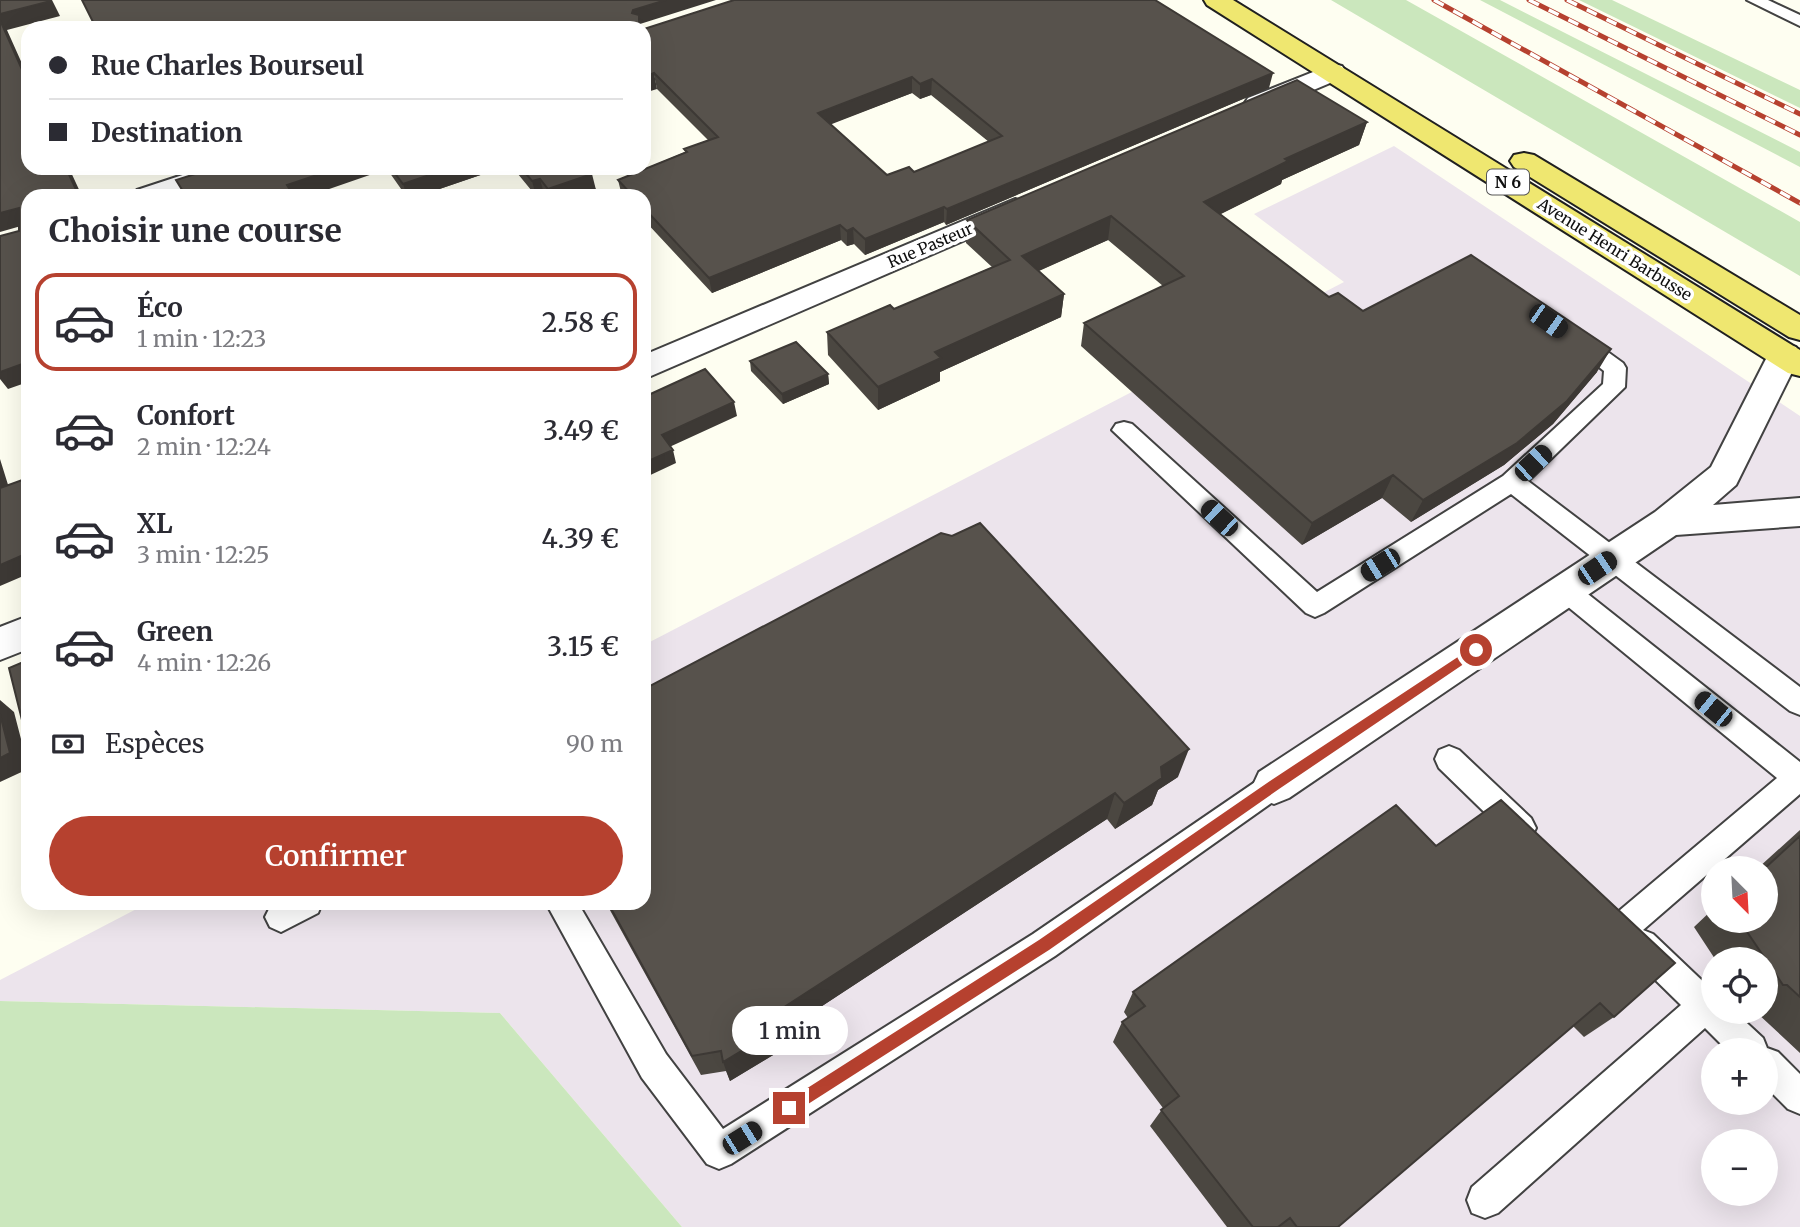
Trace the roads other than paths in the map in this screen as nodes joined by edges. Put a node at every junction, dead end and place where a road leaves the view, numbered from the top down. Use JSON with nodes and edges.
{"nodes":[{"id":1,"x":1216,"y":0,"type":"edge"},
{"id":2,"x":1259,"y":0,"type":"edge"},
{"id":3,"x":1755,"y":0,"type":"edge"},
{"id":4,"x":1800,"y":22,"type":"edge"},
{"id":5,"x":1333,"y":72,"type":"junction"},
{"id":6,"x":1238,"y":113,"type":"edge"},
{"id":7,"x":212,"y":175,"type":"edge"},
{"id":8,"x":168,"y":189,"type":"edge"},
{"id":9,"x":1036,"y":200,"type":"edge"},
{"id":10,"x":1559,"y":329,"type":"edge"},
{"id":11,"x":1795,"y":350,"type":"edge"},
{"id":12,"x":651,"y":365,"type":"edge"},
{"id":13,"x":1124,"y":430,"type":"dead end"},
{"id":14,"x":1512,"y":482,"type":"junction"},
{"id":15,"x":1800,"y":512,"type":"edge"},
{"id":16,"x":1668,"y":522,"type":"junction"},
{"id":17,"x":1613,"y":558,"type":"junction"},
{"id":18,"x":1566,"y":590,"type":"junction"},
{"id":19,"x":21,"y":635,"type":"edge"},
{"id":20,"x":0,"y":644,"type":"edge"},
{"id":21,"x":1800,"y":703,"type":"edge"},
{"id":22,"x":1449,"y":759,"type":"dead end"},
{"id":23,"x":1274,"y":785,"type":"joint"},
{"id":24,"x":1536,"y":843,"type":"edge"},
{"id":25,"x":565,"y":910,"type":"edge"},
{"id":26,"x":1701,"y":1002,"type":"edge"},
{"id":27,"x":1701,"y":1010,"type":"edge"},
{"id":28,"x":1724,"y":1024,"type":"edge"},
{"id":29,"x":1738,"y":1038,"type":"edge"},
{"id":30,"x":1778,"y":1076,"type":"edge"},
{"id":31,"x":1800,"y":1097,"type":"edge"},
{"id":32,"x":1485,"y":1200,"type":"dead end"}],
"edges":[{"from":1,"to":5,"type":"main road","name":"Avenue Henri Barbusse","number":"N 6"},
{"from":2,"to":11,"type":"main road","name":"Avenue Henri Barbusse","number":"N 6"},
{"from":3,"to":4,"type":"lane"},
{"from":5,"to":6,"type":"street"},
{"from":5,"to":11,"type":"main road","name":"Avenue Henri Barbusse","number":"N 6"},
{"from":7,"to":8,"type":"street"},
{"from":9,"to":12,"type":"street","name":"Rue Pasteur"},
{"from":10,"to":14,"type":"lane"},
{"from":11,"to":16,"type":"street"},
{"from":13,"to":14,"type":"lane"},
{"from":14,"to":17,"type":"lane"},
{"from":15,"to":16,"type":"street"},
{"from":16,"to":17,"type":"street"},
{"from":17,"to":18,"type":"street"},
{"from":17,"to":21,"type":"lane"},
{"from":18,"to":23,"type":"street"},
{"from":18,"to":26,"type":"lane"},
{"from":19,"to":20,"type":"street"},
{"from":22,"to":24,"type":"lane"},
{"from":23,"to":25,"type":"lane"},
{"from":27,"to":32,"type":"lane"},
{"from":28,"to":29,"type":"lane"},
{"from":30,"to":31,"type":"lane"}]}
